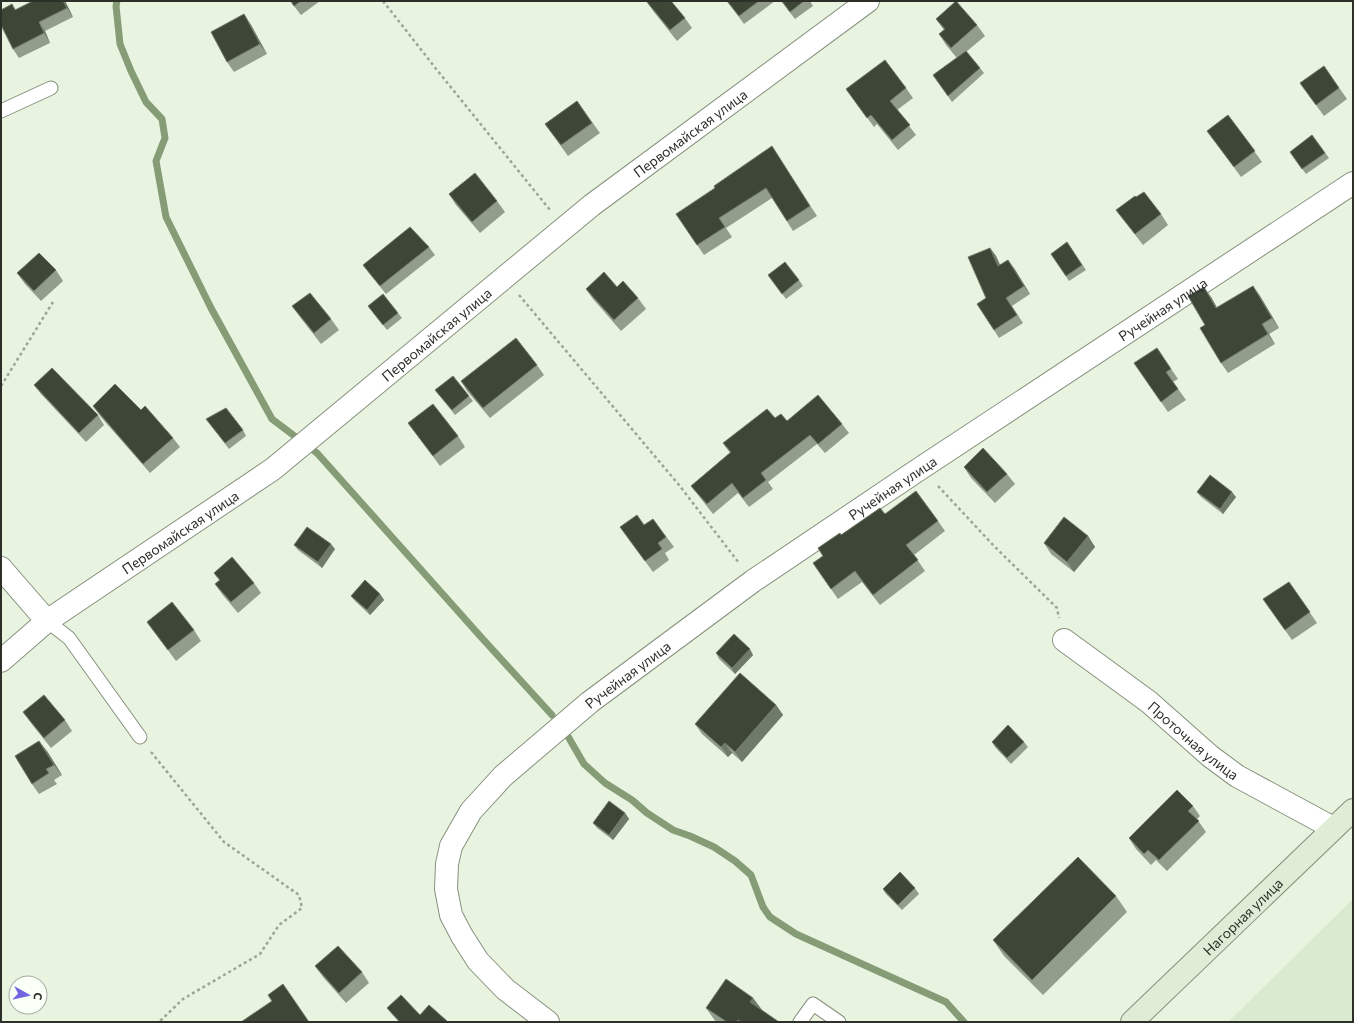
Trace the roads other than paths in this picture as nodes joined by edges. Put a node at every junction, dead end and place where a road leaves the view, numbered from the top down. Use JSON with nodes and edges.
{"nodes":[{"id":1,"x":868,"y":1,"type":"edge"},
{"id":2,"x":51,"y":88,"type":"dead end"},
{"id":3,"x":1,"y":111,"type":"edge"},
{"id":4,"x":1353,"y":183,"type":"edge"},
{"id":5,"x":1,"y":568,"type":"edge"},
{"id":6,"x":47,"y":621,"type":"junction"},
{"id":7,"x":1064,"y":640,"type":"road end"},
{"id":8,"x":1,"y":661,"type":"edge"},
{"id":9,"x":140,"y":737,"type":"road end"},
{"id":10,"x":1353,"y":810,"type":"edge"},
{"id":11,"x":1333,"y":828,"type":"junction"},
{"id":12,"x":548,"y":1022,"type":"edge"},
{"id":13,"x":800,"y":1022,"type":"edge"},
{"id":14,"x":839,"y":1022,"type":"edge"},
{"id":15,"x":1132,"y":1022,"type":"edge"}],
"edges":[{"from":1,"to":6,"type":"street","name":"Первомайская улица"},
{"from":2,"to":3,"type":"lane"},
{"from":4,"to":12,"type":"street","name":"Ручейная улица"},
{"from":5,"to":6,"type":"street"},
{"from":6,"to":8,"type":"street","name":"Первомайская улица"},
{"from":6,"to":9,"type":"lane"},
{"from":7,"to":11,"type":"street","name":"Проточная улица"},
{"from":10,"to":11,"type":"main road","name":"Нагорная улица"},
{"from":11,"to":15,"type":"main road","name":"Нагорная улица"},
{"from":13,"to":14,"type":"lane"}]}
